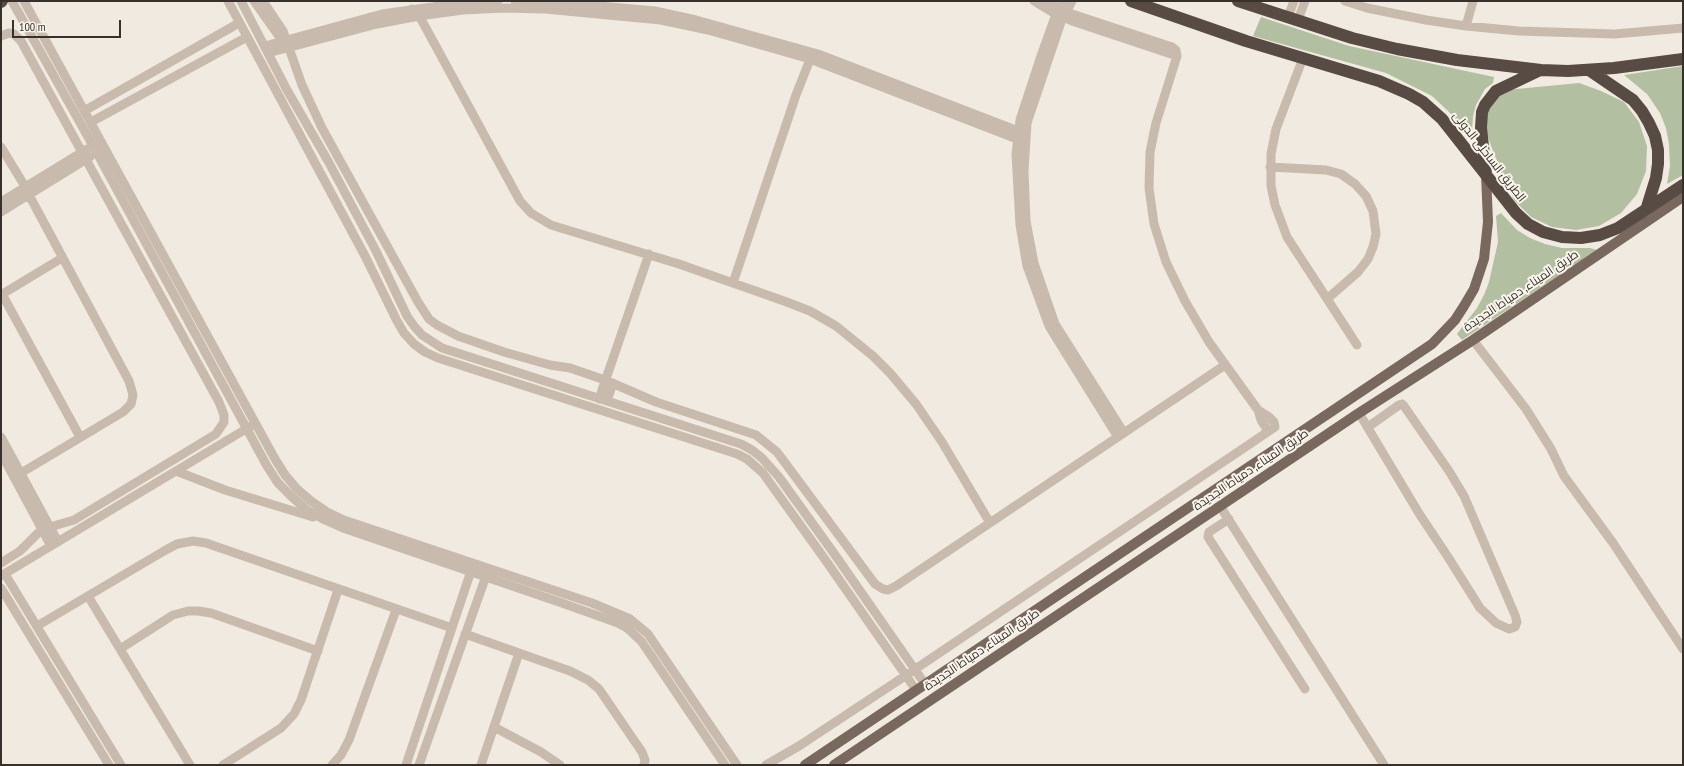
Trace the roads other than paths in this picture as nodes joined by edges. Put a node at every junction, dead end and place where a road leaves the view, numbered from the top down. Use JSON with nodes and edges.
{"nodes":[{"id":1,"x":12,"y":1,"type":"edge"},
{"id":2,"x":24,"y":1,"type":"edge"},
{"id":3,"x":228,"y":1,"type":"edge"},
{"id":4,"x":241,"y":1,"type":"edge"},
{"id":5,"x":254,"y":1,"type":"edge"},
{"id":6,"x":262,"y":1,"type":"edge"},
{"id":7,"x":498,"y":1,"type":"edge"},
{"id":8,"x":515,"y":1,"type":"edge"},
{"id":9,"x":1034,"y":1,"type":"edge"},
{"id":10,"x":1044,"y":1,"type":"edge"},
{"id":11,"x":1072,"y":1,"type":"edge"},
{"id":12,"x":1131,"y":1,"type":"edge"},
{"id":13,"x":1238,"y":1,"type":"edge"},
{"id":14,"x":1294,"y":1,"type":"edge"},
{"id":15,"x":1305,"y":1,"type":"edge"},
{"id":16,"x":1346,"y":1,"type":"edge"},
{"id":17,"x":1473,"y":1,"type":"edge"},
{"id":18,"x":246,"y":10,"type":"junction"},
{"id":19,"x":1061,"y":11,"type":"edge"},
{"id":20,"x":416,"y":12,"type":"junction"},
{"id":21,"x":237,"y":19,"type":"junction"},
{"id":22,"x":1293,"y":19,"type":"junction"},
{"id":23,"x":1466,"y":26,"type":"junction"},
{"id":24,"x":1683,"y":28,"type":"edge"},
{"id":25,"x":1,"y":36,"type":"edge"},
{"id":26,"x":247,"y":37,"type":"junction"},
{"id":27,"x":287,"y":44,"type":"junction"},
{"id":28,"x":266,"y":49,"type":"junction"},
{"id":29,"x":814,"y":57,"type":"junction"},
{"id":30,"x":1303,"y":58,"type":"junction"},
{"id":31,"x":1683,"y":59,"type":"edge"},
{"id":32,"x":1541,"y":70,"type":"junction"},
{"id":33,"x":1588,"y":70,"type":"junction"},
{"id":34,"x":280,"y":77,"type":"junction"},
{"id":35,"x":271,"y":82,"type":"junction"},
{"id":36,"x":84,"y":111,"type":"junction"},
{"id":37,"x":91,"y":122,"type":"junction"},
{"id":38,"x":1022,"y":136,"type":"junction"},
{"id":39,"x":1,"y":147,"type":"edge"},
{"id":40,"x":95,"y":149,"type":"junction"},
{"id":41,"x":84,"y":156,"type":"junction"},
{"id":42,"x":1270,"y":167,"type":"junction"},
{"id":43,"x":1486,"y":174,"type":"junction"},
{"id":44,"x":1683,"y":185,"type":"edge"},
{"id":45,"x":27,"y":191,"type":"junction"},
{"id":46,"x":1683,"y":197,"type":"edge"},
{"id":47,"x":1,"y":202,"type":"edge"},
{"id":48,"x":1647,"y":207,"type":"junction"},
{"id":49,"x":1,"y":212,"type":"edge"},
{"id":50,"x":649,"y":254,"type":"junction"},
{"id":51,"x":62,"y":258,"type":"junction"},
{"id":52,"x":733,"y":283,"type":"junction"},
{"id":53,"x":1,"y":294,"type":"edge"},
{"id":54,"x":1327,"y":299,"type":"junction"},
{"id":55,"x":1473,"y":340,"type":"junction"},
{"id":56,"x":1357,"y":345,"type":"dead end"},
{"id":57,"x":1225,"y":365,"type":"junction"},
{"id":58,"x":609,"y":381,"type":"junction"},
{"id":59,"x":603,"y":400,"type":"junction"},
{"id":60,"x":1359,"y":413,"type":"junction"},
{"id":61,"x":256,"y":423,"type":"junction"},
{"id":62,"x":1368,"y":427,"type":"junction"},
{"id":63,"x":247,"y":429,"type":"junction"},
{"id":64,"x":1121,"y":435,"type":"junction"},
{"id":65,"x":1,"y":437,"type":"edge"},
{"id":66,"x":80,"y":437,"type":"junction"},
{"id":67,"x":1,"y":453,"type":"edge"},
{"id":68,"x":176,"y":471,"type":"junction"},
{"id":69,"x":21,"y":472,"type":"junction"},
{"id":70,"x":1220,"y":506,"type":"junction"},
{"id":71,"x":1229,"y":519,"type":"junction"},
{"id":72,"x":325,"y":520,"type":"junction"},
{"id":73,"x":990,"y":523,"type":"junction"},
{"id":74,"x":46,"y":529,"type":"junction"},
{"id":75,"x":55,"y":544,"type":"junction"},
{"id":76,"x":1,"y":563,"type":"edge"},
{"id":77,"x":471,"y":571,"type":"junction"},
{"id":78,"x":3,"y":575,"type":"edge"},
{"id":79,"x":486,"y":576,"type":"junction"},
{"id":80,"x":529,"y":587,"type":"junction"},
{"id":81,"x":1,"y":588,"type":"edge"},
{"id":82,"x":338,"y":590,"type":"junction"},
{"id":83,"x":88,"y":596,"type":"junction"},
{"id":84,"x":396,"y":610,"type":"junction"},
{"id":85,"x":37,"y":626,"type":"junction"},
{"id":86,"x":452,"y":628,"type":"junction"},
{"id":87,"x":465,"y":634,"type":"junction"},
{"id":88,"x":1001,"y":634,"type":"junction"},
{"id":89,"x":988,"y":642,"type":"junction"},
{"id":90,"x":1009,"y":647,"type":"junction"},
{"id":91,"x":120,"y":649,"type":"junction"},
{"id":92,"x":1683,"y":649,"type":"edge"},
{"id":93,"x":318,"y":651,"type":"junction"},
{"id":94,"x":519,"y":653,"type":"junction"},
{"id":95,"x":997,"y":655,"type":"junction"},
{"id":96,"x":914,"y":670,"type":"junction"},
{"id":97,"x":905,"y":676,"type":"junction"},
{"id":98,"x":925,"y":684,"type":"junction"},
{"id":99,"x":1305,"y":689,"type":"dead end"},
{"id":100,"x":916,"y":690,"type":"junction"},
{"id":101,"x":494,"y":727,"type":"junction"},
{"id":102,"x":107,"y":764,"type":"edge"},
{"id":103,"x":121,"y":765,"type":"edge"},
{"id":104,"x":190,"y":765,"type":"edge"},
{"id":105,"x":223,"y":765,"type":"edge"},
{"id":106,"x":332,"y":765,"type":"edge"},
{"id":107,"x":406,"y":765,"type":"edge"},
{"id":108,"x":419,"y":765,"type":"edge"},
{"id":109,"x":481,"y":765,"type":"edge"},
{"id":110,"x":560,"y":765,"type":"edge"},
{"id":111,"x":644,"y":765,"type":"edge"},
{"id":112,"x":725,"y":765,"type":"edge"},
{"id":113,"x":737,"y":765,"type":"edge"},
{"id":114,"x":766,"y":765,"type":"edge"},
{"id":115,"x":805,"y":765,"type":"edge"},
{"id":116,"x":835,"y":765,"type":"edge"},
{"id":117,"x":1384,"y":765,"type":"edge"}],
"edges":[{"from":1,"to":40,"type":"street"},
{"from":2,"to":36,"type":"street"},
{"from":3,"to":21,"type":"street"},
{"from":4,"to":18,"type":"street"},
{"from":5,"to":27,"type":"street"},
{"from":6,"to":27,"type":"street"},
{"from":7,"to":20,"type":"street"},
{"from":8,"to":29,"type":"street"},
{"from":9,"to":19,"type":"street"},
{"from":10,"to":19,"type":"street"},
{"from":11,"to":19,"type":"street"},
{"from":12,"to":30,"type":"highway","name":"الطريق الساحلى الدولى"},
{"from":13,"to":22,"type":"highway"},
{"from":14,"to":22,"type":"street"},
{"from":15,"to":22,"type":"street"},
{"from":16,"to":23,"type":"street"},
{"from":17,"to":23,"type":"street"},
{"from":18,"to":21,"type":"street"},
{"from":18,"to":28,"type":"street"},
{"from":19,"to":38,"type":"street"},
{"from":19,"to":57,"type":"street"},
{"from":20,"to":27,"type":"street"},
{"from":20,"to":29,"type":"street"},
{"from":20,"to":50,"type":"street"},
{"from":21,"to":26,"type":"street"},
{"from":21,"to":36,"type":"street"},
{"from":22,"to":32,"type":"highway"},
{"from":23,"to":24,"type":"street"},
{"from":25,"to":41,"type":"street"},
{"from":26,"to":35,"type":"street"},
{"from":26,"to":37,"type":"street"},
{"from":27,"to":28,"type":"street"},
{"from":27,"to":58,"type":"street"},
{"from":28,"to":34,"type":"street"},
{"from":29,"to":38,"type":"street"},
{"from":29,"to":52,"type":"street"},
{"from":30,"to":42,"type":"street"},
{"from":30,"to":43,"type":"highway","name":"الطريق الساحلى الدولى"},
{"from":31,"to":33,"type":"highway"},
{"from":32,"to":33,"type":"highway"},
{"from":32,"to":43,"type":"highway"},
{"from":33,"to":48,"type":"highway"},
{"from":34,"to":35,"type":"street"},
{"from":34,"to":59,"type":"street"},
{"from":35,"to":97,"type":"street"},
{"from":36,"to":37,"type":"street"},
{"from":37,"to":61,"type":"street"},
{"from":38,"to":64,"type":"street"},
{"from":39,"to":45,"type":"street"},
{"from":40,"to":41,"type":"street"},
{"from":40,"to":63,"type":"street"},
{"from":41,"to":45,"type":"street"},
{"from":41,"to":74,"type":"street"},
{"from":42,"to":54,"type":"street"},
{"from":42,"to":54,"type":"street"},
{"from":43,"to":48,"type":"highway","name":"الطريق الساحلى الدولى"},
{"from":43,"to":88,"type":"main road","name":"طريق الميناء, دمياط الجديدة"},
{"from":44,"to":48,"type":"highway","name":"الطريق الساحلى الدولى"},
{"from":45,"to":47,"type":"street"},
{"from":45,"to":49,"type":"street"},
{"from":45,"to":51,"type":"street"},
{"from":46,"to":55,"type":"main road","name":"طريق الميناء, دمياط الجديدة"},
{"from":50,"to":52,"type":"street"},
{"from":50,"to":58,"type":"street"},
{"from":51,"to":53,"type":"street"},
{"from":51,"to":66,"type":"street"},
{"from":52,"to":73,"type":"street"},
{"from":53,"to":66,"type":"street"},
{"from":54,"to":56,"type":"street"},
{"from":55,"to":60,"type":"main road","name":"طريق الميناء, دمياط الجديدة"},
{"from":55,"to":92,"type":"street"},
{"from":57,"to":64,"type":"street"},
{"from":57,"to":96,"type":"street"},
{"from":58,"to":59,"type":"street"},
{"from":58,"to":73,"type":"street"},
{"from":59,"to":96,"type":"street"},
{"from":60,"to":62,"type":"street"},
{"from":60,"to":70,"type":"main road","name":"طريق الميناء, دمياط الجديدة"},
{"from":61,"to":63,"type":"street"},
{"from":61,"to":80,"type":"street"},
{"from":62,"to":62,"type":"street"},
{"from":63,"to":68,"type":"street"},
{"from":63,"to":72,"type":"street"},
{"from":64,"to":73,"type":"street"},
{"from":65,"to":69,"type":"street"},
{"from":66,"to":69,"type":"street"},
{"from":67,"to":74,"type":"street"},
{"from":68,"to":72,"type":"street"},
{"from":68,"to":75,"type":"street"},
{"from":69,"to":74,"type":"street"},
{"from":70,"to":71,"type":"street"},
{"from":70,"to":90,"type":"main road","name":"طريق الميناء, دمياط الجديدة"},
{"from":71,"to":99,"type":"street"},
{"from":71,"to":117,"type":"street"},
{"from":72,"to":77,"type":"street"},
{"from":74,"to":75,"type":"street"},
{"from":74,"to":76,"type":"street"},
{"from":75,"to":78,"type":"street"},
{"from":77,"to":79,"type":"street"},
{"from":77,"to":86,"type":"street"},
{"from":78,"to":85,"type":"street"},
{"from":79,"to":80,"type":"street"},
{"from":79,"to":87,"type":"street"},
{"from":80,"to":112,"type":"street"},
{"from":80,"to":113,"type":"street"},
{"from":81,"to":102,"type":"street"},
{"from":82,"to":83,"type":"street"},
{"from":82,"to":84,"type":"street"},
{"from":82,"to":93,"type":"street"},
{"from":83,"to":85,"type":"street"},
{"from":83,"to":91,"type":"street"},
{"from":84,"to":86,"type":"street"},
{"from":84,"to":106,"type":"street"},
{"from":85,"to":103,"type":"street"},
{"from":86,"to":107,"type":"street"},
{"from":87,"to":94,"type":"street"},
{"from":87,"to":108,"type":"street"},
{"from":88,"to":89,"type":"main road","name":"طريق الميناء, دمياط الجديدة"},
{"from":88,"to":90,"type":"main road"},
{"from":89,"to":95,"type":"main road"},
{"from":89,"to":98,"type":"main road","name":"طريق الميناء, دمياط الجديدة"},
{"from":90,"to":95,"type":"main road","name":"طريق الميناء, دمياط الجديدة"},
{"from":91,"to":93,"type":"street"},
{"from":91,"to":104,"type":"street"},
{"from":93,"to":105,"type":"street"},
{"from":94,"to":101,"type":"street"},
{"from":94,"to":111,"type":"street"},
{"from":95,"to":116,"type":"main road","name":"طريق الميناء, دمياط الجديدة"},
{"from":96,"to":97,"type":"street"},
{"from":96,"to":98,"type":"street"},
{"from":97,"to":100,"type":"street"},
{"from":97,"to":114,"type":"street"},
{"from":98,"to":100,"type":"main road","name":"طريق الميناء, دمياط الجديدة"},
{"from":100,"to":115,"type":"main road","name":"طريق الميناء, دمياط الجديدة"},
{"from":101,"to":109,"type":"street"},
{"from":101,"to":110,"type":"street"}]}
